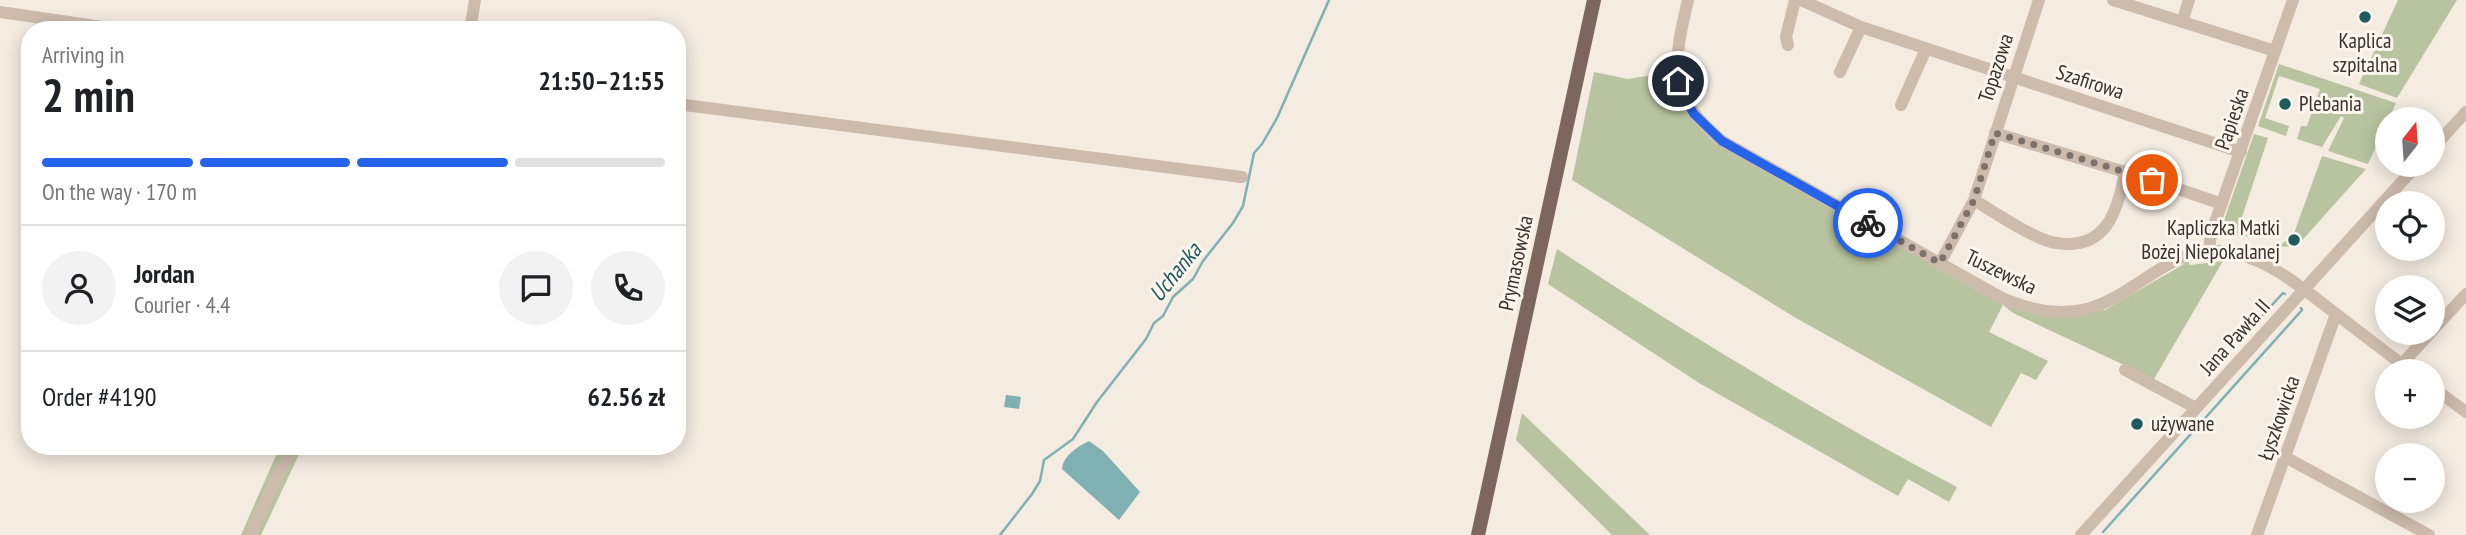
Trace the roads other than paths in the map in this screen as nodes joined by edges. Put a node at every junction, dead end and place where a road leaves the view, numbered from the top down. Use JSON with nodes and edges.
{"nodes":[{"id":1,"x":475,"y":0,"type":"edge"},
{"id":2,"x":1594,"y":0,"type":"edge"},
{"id":3,"x":1688,"y":0,"type":"edge"},
{"id":4,"x":1796,"y":0,"type":"edge"},
{"id":5,"x":1801,"y":0,"type":"edge"},
{"id":6,"x":2039,"y":0,"type":"edge"},
{"id":7,"x":2113,"y":0,"type":"edge"},
{"id":8,"x":2189,"y":0,"type":"edge"},
{"id":9,"x":2293,"y":0,"type":"edge"},
{"id":10,"x":0,"y":12,"type":"edge"},
{"id":11,"x":62,"y":21,"type":"edge"},
{"id":12,"x":472,"y":21,"type":"edge"},
{"id":13,"x":2182,"y":22,"type":"junction"},
{"id":14,"x":1861,"y":27,"type":"junction"},
{"id":15,"x":1788,"y":45,"type":"dead end"},
{"id":16,"x":1926,"y":49,"type":"junction"},
{"id":17,"x":2275,"y":51,"type":"junction"},
{"id":18,"x":1840,"y":72,"type":"dead end"},
{"id":19,"x":2014,"y":78,"type":"junction"},
{"id":20,"x":686,"y":105,"type":"edge"},
{"id":21,"x":1901,"y":105,"type":"dead end"},
{"id":22,"x":2465,"y":114,"type":"edge"},
{"id":23,"x":1995,"y":133,"type":"junction"},
{"id":24,"x":2445,"y":135,"type":"edge"},
{"id":25,"x":2241,"y":152,"type":"junction"},
{"id":26,"x":2125,"y":172,"type":"junction"},
{"id":27,"x":1242,"y":177,"type":"dead end"},
{"id":28,"x":2406,"y":177,"type":"edge"},
{"id":29,"x":1974,"y":200,"type":"junction"},
{"id":30,"x":2222,"y":204,"type":"junction"},
{"id":31,"x":2209,"y":250,"type":"junction"},
{"id":32,"x":1940,"y":263,"type":"junction"},
{"id":33,"x":2466,"y":294,"type":"edge"},
{"id":34,"x":2297,"y":298,"type":"junction"},
{"id":35,"x":2336,"y":314,"type":"junction"},
{"id":36,"x":2445,"y":317,"type":"edge"},
{"id":37,"x":2394,"y":359,"type":"edge"},
{"id":38,"x":2125,"y":370,"type":"dead end"},
{"id":39,"x":2445,"y":397,"type":"edge"},
{"id":40,"x":2196,"y":408,"type":"junction"},
{"id":41,"x":2466,"y":412,"type":"edge"},
{"id":42,"x":288,"y":455,"type":"edge"},
{"id":43,"x":2285,"y":457,"type":"junction"},
{"id":44,"x":250,"y":535,"type":"edge"},
{"id":45,"x":1478,"y":535,"type":"edge"},
{"id":46,"x":2081,"y":535,"type":"edge"},
{"id":47,"x":2257,"y":535,"type":"edge"},
{"id":48,"x":2429,"y":535,"type":"edge"}],
"edges":[{"from":1,"to":12,"type":"street"},
{"from":2,"to":45,"type":"main road","name":"Prymasowska"},
{"from":3,"to":32,"type":"street","name":"Tuszewska"},
{"from":4,"to":15,"type":"street"},
{"from":5,"to":14,"type":"street","name":"Szafirowa"},
{"from":6,"to":19,"type":"street","name":"Topazowa"},
{"from":7,"to":13,"type":"street"},
{"from":8,"to":13,"type":"street"},
{"from":9,"to":17,"type":"street","name":"Papieska"},
{"from":10,"to":11,"type":"street"},
{"from":13,"to":17,"type":"street"},
{"from":14,"to":16,"type":"street","name":"Szafirowa"},
{"from":14,"to":18,"type":"street"},
{"from":16,"to":19,"type":"street","name":"Szafirowa"},
{"from":16,"to":21,"type":"street"},
{"from":17,"to":25,"type":"street","name":"Papieska"},
{"from":19,"to":23,"type":"street","name":"Topazowa"},
{"from":19,"to":25,"type":"street","name":"Szafirowa"},
{"from":20,"to":27,"type":"street"},
{"from":22,"to":24,"type":"street"},
{"from":23,"to":26,"type":"street"},
{"from":23,"to":29,"type":"street","name":"Topazowa"},
{"from":25,"to":30,"type":"street","name":"Papieska"},
{"from":26,"to":29,"type":"street"},
{"from":26,"to":30,"type":"street"},
{"from":28,"to":34,"type":"street","name":"Jana Pawła II"},
{"from":29,"to":32,"type":"street","name":"Topazowa"},
{"from":30,"to":31,"type":"street","name":"Papieska"},
{"from":31,"to":32,"type":"street","name":"Tuszewska"},
{"from":31,"to":34,"type":"street","name":"Tuszewska"},
{"from":33,"to":36,"type":"street"},
{"from":34,"to":35,"type":"street","name":"Tuszewska"},
{"from":34,"to":40,"type":"street","name":"Jana Pawła II"},
{"from":35,"to":37,"type":"street","name":"Tuszewska"},
{"from":35,"to":43,"type":"street","name":"Łyszkowicka"},
{"from":38,"to":40,"type":"street"},
{"from":39,"to":41,"type":"street"},
{"from":40,"to":46,"type":"street","name":"Jana Pawła II"},
{"from":42,"to":44,"type":"street"},
{"from":43,"to":47,"type":"street","name":"Łyszkowicka"},
{"from":43,"to":48,"type":"street"}]}
